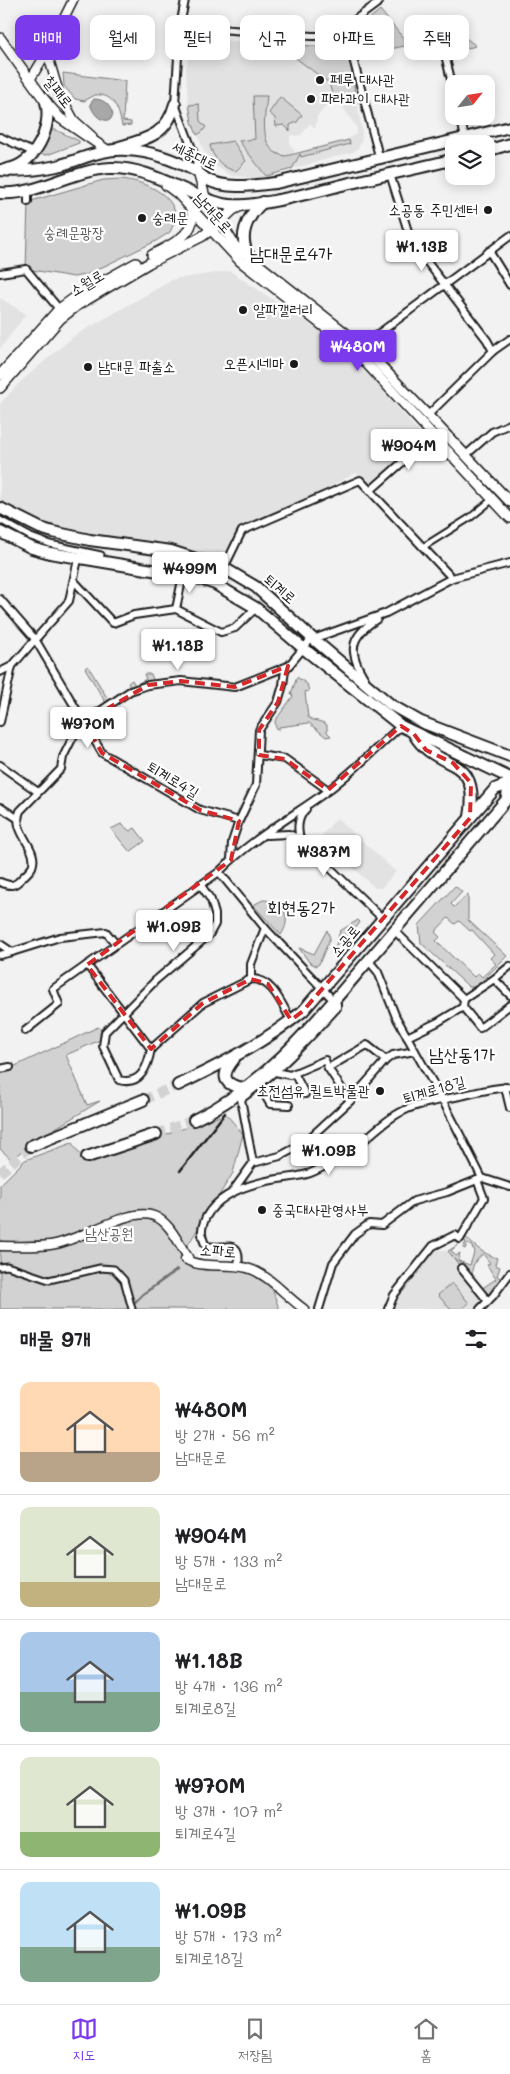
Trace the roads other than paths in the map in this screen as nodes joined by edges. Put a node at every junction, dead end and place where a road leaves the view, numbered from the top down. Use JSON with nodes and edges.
{"nodes":[{"id":1,"x":73,"y":0,"type":"edge"},
{"id":2,"x":185,"y":0,"type":"edge"},
{"id":3,"x":378,"y":0,"type":"edge"},
{"id":4,"x":66,"y":15,"type":"edge"},
{"id":5,"x":182,"y":15,"type":"edge"},
{"id":6,"x":361,"y":15,"type":"edge"},
{"id":7,"x":230,"y":30,"type":"edge"},
{"id":8,"x":315,"y":36,"type":"edge"},
{"id":9,"x":0,"y":38,"type":"edge"},
{"id":10,"x":42,"y":60,"type":"edge"},
{"id":11,"x":49,"y":60,"type":"edge"},
{"id":12,"x":178,"y":60,"type":"edge"},
{"id":13,"x":353,"y":60,"type":"edge"},
{"id":14,"x":446,"y":60,"type":"edge"},
{"id":15,"x":450,"y":75,"type":"edge"},
{"id":16,"x":30,"y":80,"type":"junction"},
{"id":17,"x":46,"y":102,"type":"junction"},
{"id":18,"x":175,"y":104,"type":"junction"},
{"id":19,"x":510,"y":128,"type":"edge"},
{"id":20,"x":478,"y":135,"type":"edge"},
{"id":21,"x":0,"y":137,"type":"edge"},
{"id":22,"x":445,"y":143,"type":"edge"},
{"id":23,"x":510,"y":144,"type":"edge"},
{"id":24,"x":495,"y":148,"type":"edge"},
{"id":25,"x":107,"y":150,"type":"junction"},
{"id":26,"x":34,"y":152,"type":"junction"},
{"id":27,"x":380,"y":160,"type":"junction"},
{"id":28,"x":445,"y":162,"type":"edge"},
{"id":29,"x":0,"y":170,"type":"edge"},
{"id":30,"x":198,"y":172,"type":"junction"},
{"id":31,"x":143,"y":174,"type":"junction"},
{"id":32,"x":390,"y":174,"type":"junction"},
{"id":33,"x":299,"y":178,"type":"junction"},
{"id":34,"x":28,"y":190,"type":"junction"},
{"id":35,"x":0,"y":193,"type":"edge"},
{"id":36,"x":305,"y":194,"type":"junction"},
{"id":37,"x":205,"y":197,"type":"junction"},
{"id":38,"x":28,"y":202,"type":"dead end"},
{"id":39,"x":264,"y":202,"type":"junction"},
{"id":40,"x":248,"y":204,"type":"junction"},
{"id":41,"x":191,"y":209,"type":"junction"},
{"id":42,"x":220,"y":223,"type":"junction"},
{"id":43,"x":211,"y":230,"type":"junction"},
{"id":44,"x":510,"y":236,"type":"edge"},
{"id":45,"x":489,"y":251,"type":"junction"},
{"id":46,"x":250,"y":258,"type":"junction"},
{"id":47,"x":0,"y":268,"type":"edge"},
{"id":48,"x":19,"y":270,"type":"junction"},
{"id":49,"x":0,"y":273,"type":"edge"},
{"id":50,"x":444,"y":283,"type":"junction"},
{"id":51,"x":510,"y":284,"type":"edge"},
{"id":52,"x":60,"y":309,"type":"junction"},
{"id":53,"x":510,"y":339,"type":"edge"},
{"id":54,"x":362,"y":346,"type":"junction"},
{"id":55,"x":493,"y":351,"type":"junction"},
{"id":56,"x":0,"y":373,"type":"edge"},
{"id":57,"x":0,"y":388,"type":"edge"},
{"id":58,"x":428,"y":415,"type":"junction"},
{"id":59,"x":510,"y":424,"type":"edge"},
{"id":60,"x":433,"y":435,"type":"junction"},
{"id":61,"x":466,"y":455,"type":"junction"},
{"id":62,"x":480,"y":478,"type":"junction"},
{"id":63,"x":370,"y":491,"type":"junction"},
{"id":64,"x":493,"y":499,"type":"junction"},
{"id":65,"x":508,"y":500,"type":"edge"},
{"id":66,"x":0,"y":508,"type":"edge"},
{"id":67,"x":510,"y":518,"type":"edge"},
{"id":68,"x":0,"y":520,"type":"edge"},
{"id":69,"x":0,"y":532,"type":"edge"},
{"id":70,"x":423,"y":547,"type":"junction"},
{"id":71,"x":101,"y":556,"type":"dead end"},
{"id":72,"x":78,"y":559,"type":"junction"},
{"id":73,"x":510,"y":563,"type":"edge"},
{"id":74,"x":224,"y":568,"type":"junction"},
{"id":75,"x":183,"y":575,"type":"junction"},
{"id":76,"x":452,"y":578,"type":"junction"},
{"id":77,"x":75,"y":582,"type":"junction"},
{"id":78,"x":0,"y":599,"type":"edge"},
{"id":79,"x":256,"y":608,"type":"junction"},
{"id":80,"x":176,"y":609,"type":"junction"},
{"id":81,"x":386,"y":613,"type":"junction"},
{"id":82,"x":35,"y":638,"type":"junction"},
{"id":83,"x":312,"y":639,"type":"junction"},
{"id":84,"x":303,"y":648,"type":"junction"},
{"id":85,"x":12,"y":666,"type":"junction"},
{"id":86,"x":288,"y":666,"type":"junction"},
{"id":87,"x":0,"y":672,"type":"edge"},
{"id":88,"x":370,"y":687,"type":"junction"},
{"id":89,"x":0,"y":722,"type":"edge"},
{"id":90,"x":84,"y":722,"type":"junction"},
{"id":91,"x":401,"y":726,"type":"junction"},
{"id":92,"x":414,"y":734,"type":"junction"},
{"id":93,"x":480,"y":744,"type":"junction"},
{"id":94,"x":510,"y":746,"type":"edge"},
{"id":95,"x":447,"y":748,"type":"junction"},
{"id":96,"x":259,"y":755,"type":"junction"},
{"id":97,"x":510,"y":756,"type":"edge"},
{"id":98,"x":0,"y":765,"type":"edge"},
{"id":99,"x":509,"y":782,"type":"edge"},
{"id":100,"x":328,"y":790,"type":"junction"},
{"id":101,"x":38,"y":792,"type":"junction"},
{"id":102,"x":492,"y":793,"type":"junction"},
{"id":103,"x":506,"y":804,"type":"edge"},
{"id":104,"x":0,"y":807,"type":"edge"},
{"id":105,"x":18,"y":818,"type":"junction"},
{"id":106,"x":470,"y":818,"type":"junction"},
{"id":107,"x":239,"y":821,"type":"junction"},
{"id":108,"x":485,"y":825,"type":"junction"},
{"id":109,"x":264,"y":836,"type":"junction"},
{"id":110,"x":300,"y":839,"type":"junction"},
{"id":111,"x":231,"y":860,"type":"junction"},
{"id":112,"x":219,"y":872,"type":"junction"},
{"id":113,"x":0,"y":882,"type":"edge"},
{"id":114,"x":200,"y":884,"type":"junction"},
{"id":115,"x":383,"y":919,"type":"junction"},
{"id":116,"x":265,"y":928,"type":"junction"},
{"id":117,"x":394,"y":930,"type":"junction"},
{"id":118,"x":115,"y":943,"type":"junction"},
{"id":119,"x":0,"y":944,"type":"edge"},
{"id":120,"x":12,"y":952,"type":"junction"},
{"id":121,"x":0,"y":956,"type":"edge"},
{"id":122,"x":368,"y":960,"type":"junction"},
{"id":123,"x":87,"y":965,"type":"junction"},
{"id":124,"x":510,"y":966,"type":"edge"},
{"id":125,"x":251,"y":978,"type":"junction"},
{"id":126,"x":494,"y":979,"type":"junction"},
{"id":127,"x":323,"y":989,"type":"junction"},
{"id":128,"x":510,"y":995,"type":"edge"},
{"id":129,"x":464,"y":999,"type":"junction"},
{"id":130,"x":334,"y":1000,"type":"junction"},
{"id":131,"x":510,"y":1005,"type":"edge"},
{"id":132,"x":463,"y":1007,"type":"junction"},
{"id":133,"x":122,"y":1012,"type":"junction"},
{"id":134,"x":291,"y":1020,"type":"junction"},
{"id":135,"x":26,"y":1031,"type":"dead end"},
{"id":136,"x":407,"y":1037,"type":"junction"},
{"id":137,"x":151,"y":1049,"type":"junction"},
{"id":138,"x":415,"y":1050,"type":"junction"},
{"id":139,"x":238,"y":1054,"type":"junction"},
{"id":140,"x":386,"y":1060,"type":"junction"},
{"id":141,"x":10,"y":1067,"type":"dead end"},
{"id":142,"x":328,"y":1068,"type":"junction"},
{"id":143,"x":0,"y":1069,"type":"edge"},
{"id":144,"x":275,"y":1072,"type":"junction"},
{"id":145,"x":294,"y":1073,"type":"junction"},
{"id":146,"x":178,"y":1085,"type":"tunnel mouth"},
{"id":147,"x":259,"y":1085,"type":"junction"},
{"id":148,"x":508,"y":1087,"type":"edge"},
{"id":149,"x":246,"y":1088,"type":"junction"},
{"id":150,"x":305,"y":1094,"type":"dead end"},
{"id":151,"x":442,"y":1099,"type":"junction"},
{"id":152,"x":143,"y":1100,"type":"tunnel mouth"},
{"id":153,"x":350,"y":1101,"type":"junction"},
{"id":154,"x":289,"y":1105,"type":"dead end"},
{"id":155,"x":510,"y":1108,"type":"edge"},
{"id":156,"x":194,"y":1120,"type":"tunnel mouth"},
{"id":157,"x":156,"y":1134,"type":"tunnel mouth"},
{"id":158,"x":31,"y":1146,"type":"tunnel mouth"},
{"id":159,"x":87,"y":1158,"type":"tunnel mouth"},
{"id":160,"x":252,"y":1163,"type":"junction"},
{"id":161,"x":480,"y":1179,"type":"junction"},
{"id":162,"x":510,"y":1187,"type":"edge"},
{"id":163,"x":232,"y":1192,"type":"junction"},
{"id":164,"x":0,"y":1246,"type":"edge"},
{"id":165,"x":238,"y":1266,"type":"junction"},
{"id":166,"x":0,"y":1267,"type":"edge"},
{"id":167,"x":461,"y":1268,"type":"dead end"},
{"id":168,"x":510,"y":1273,"type":"edge"},
{"id":169,"x":488,"y":1301,"type":"junction"},
{"id":170,"x":132,"y":1309,"type":"edge"},
{"id":171,"x":304,"y":1309,"type":"edge"},
{"id":172,"x":319,"y":1309,"type":"edge"},
{"id":173,"x":388,"y":1309,"type":"edge"},
{"id":174,"x":480,"y":1309,"type":"edge"}],
"edges":[{"from":1,"to":4,"type":"street"},
{"from":2,"to":5,"type":"street"},
{"from":3,"to":6,"type":"street"},
{"from":7,"to":8,"type":"street"},
{"from":9,"to":16,"type":"main road","name":"칠패로"},
{"from":10,"to":16,"type":"street"},
{"from":11,"to":25,"type":"street"},
{"from":12,"to":18,"type":"street"},
{"from":13,"to":27,"type":"street"},
{"from":14,"to":15,"type":"street"},
{"from":16,"to":17,"type":"main road","name":"칠패로"},
{"from":17,"to":25,"type":"main road","name":"칠패로"},
{"from":17,"to":26,"type":"main road"},
{"from":18,"to":25,"type":"main road"},
{"from":18,"to":30,"type":"street"},
{"from":19,"to":20,"type":"main road","name":"세종대로"},
{"from":21,"to":26,"type":"street"},
{"from":22,"to":27,"type":"main road","name":"세종대로"},
{"from":23,"to":24,"type":"main road"},
{"from":25,"to":29,"type":"main road","name":"세종대로"},
{"from":25,"to":30,"type":"main road","name":"세종대로"},
{"from":26,"to":29,"type":"main road"},
{"from":27,"to":33,"type":"main road","name":"세종대로"},
{"from":28,"to":32,"type":"main road"},
{"from":30,"to":33,"type":"main road","name":"세종대로"},
{"from":30,"to":37,"type":"main road","name":"남대문로"},
{"from":31,"to":34,"type":"main road"},
{"from":31,"to":37,"type":"main road"},
{"from":31,"to":41,"type":"main road","name":"남대문로"},
{"from":32,"to":36,"type":"main road"},
{"from":32,"to":50,"type":"street"},
{"from":33,"to":36,"type":"main road"},
{"from":34,"to":35,"type":"main road"},
{"from":34,"to":38,"type":"street"},
{"from":36,"to":39,"type":"main road"},
{"from":37,"to":40,"type":"main road"},
{"from":37,"to":42,"type":"main road","name":"남대문로"},
{"from":39,"to":40,"type":"main road"},
{"from":39,"to":46,"type":"main road"},
{"from":40,"to":42,"type":"main road"},
{"from":41,"to":43,"type":"main road","name":"남대문로"},
{"from":41,"to":52,"type":"main road","name":"소월로"},
{"from":42,"to":43,"type":"main road","name":"소월로"},
{"from":42,"to":46,"type":"main road","name":"남대문로"},
{"from":43,"to":57,"type":"main road","name":"소월로"},
{"from":43,"to":60,"type":"main road","name":"남대문로"},
{"from":44,"to":45,"type":"street"},
{"from":45,"to":50,"type":"street"},
{"from":45,"to":51,"type":"street"},
{"from":46,"to":54,"type":"main road","name":"남대문로"},
{"from":47,"to":48,"type":"street"},
{"from":48,"to":49,"type":"street"},
{"from":48,"to":52,"type":"street"},
{"from":50,"to":54,"type":"street"},
{"from":50,"to":55,"type":"street"},
{"from":52,"to":56,"type":"main road","name":"소월로"},
{"from":53,"to":55,"type":"street"},
{"from":54,"to":58,"type":"main road","name":"남대문로"},
{"from":55,"to":58,"type":"street"},
{"from":58,"to":61,"type":"main road","name":"남대문로"},
{"from":59,"to":61,"type":"street"},
{"from":60,"to":62,"type":"main road","name":"남대문로"},
{"from":60,"to":63,"type":"street"},
{"from":61,"to":62,"type":"main road","name":"남대문로"},
{"from":62,"to":64,"type":"main road"},
{"from":62,"to":65,"type":"main road"},
{"from":63,"to":70,"type":"street"},
{"from":63,"to":74,"type":"street"},
{"from":64,"to":67,"type":"main road"},
{"from":64,"to":70,"type":"street"},
{"from":66,"to":74,"type":"main road","name":"퇴계로"},
{"from":68,"to":71,"type":"street"},
{"from":69,"to":72,"type":"main road","name":"퇴계로"},
{"from":70,"to":76,"type":"street"},
{"from":72,"to":75,"type":"main road","name":"퇴계로"},
{"from":72,"to":77,"type":"street"},
{"from":73,"to":76,"type":"street"},
{"from":74,"to":83,"type":"main road","name":"퇴계로"},
{"from":75,"to":79,"type":"main road","name":"퇴계로"},
{"from":75,"to":80,"type":"street"},
{"from":76,"to":81,"type":"street"},
{"from":77,"to":80,"type":"street"},
{"from":77,"to":82,"type":"street"},
{"from":78,"to":82,"type":"street","name":"퇴계로4길"},
{"from":79,"to":80,"type":"street"},
{"from":79,"to":84,"type":"main road","name":"퇴계로"},
{"from":81,"to":83,"type":"street"},
{"from":81,"to":88,"type":"street"},
{"from":82,"to":85,"type":"street"},
{"from":82,"to":90,"type":"street","name":"퇴계로4길"},
{"from":83,"to":84,"type":"street"},
{"from":83,"to":88,"type":"main road","name":"퇴계로"},
{"from":84,"to":86,"type":"street"},
{"from":84,"to":91,"type":"main road","name":"퇴계로"},
{"from":85,"to":87,"type":"street"},
{"from":85,"to":89,"type":"street"},
{"from":86,"to":90,"type":"street"},
{"from":86,"to":96,"type":"street"},
{"from":88,"to":93,"type":"main road","name":"퇴계로"},
{"from":90,"to":101,"type":"street"},
{"from":90,"to":107,"type":"street","name":"퇴계로4길"},
{"from":91,"to":92,"type":"main road","name":"퇴계로"},
{"from":91,"to":100,"type":"street"},
{"from":92,"to":95,"type":"main road","name":"퇴계로"},
{"from":92,"to":106,"type":"main road"},
{"from":93,"to":94,"type":"main road"},
{"from":93,"to":95,"type":"main road"},
{"from":93,"to":97,"type":"main road","name":"퇴계로"},
{"from":95,"to":99,"type":"main road","name":"퇴계로"},
{"from":96,"to":100,"type":"street"},
{"from":96,"to":107,"type":"street"},
{"from":98,"to":101,"type":"street"},
{"from":99,"to":102,"type":"main road","name":"소공로"},
{"from":99,"to":103,"type":"main road","name":"소공로"},
{"from":100,"to":109,"type":"street"},
{"from":100,"to":110,"type":"street"},
{"from":101,"to":105,"type":"street"},
{"from":102,"to":106,"type":"main road","name":"소공로"},
{"from":102,"to":108,"type":"main road"},
{"from":103,"to":108,"type":"main road","name":"소공로"},
{"from":104,"to":105,"type":"street"},
{"from":105,"to":113,"type":"street"},
{"from":106,"to":115,"type":"main road","name":"소공로"},
{"from":107,"to":111,"type":"street"},
{"from":108,"to":117,"type":"main road","name":"소공로"},
{"from":109,"to":110,"type":"street"},
{"from":109,"to":111,"type":"street"},
{"from":110,"to":115,"type":"street"},
{"from":111,"to":112,"type":"street"},
{"from":112,"to":114,"type":"street"},
{"from":112,"to":116,"type":"street"},
{"from":114,"to":118,"type":"street"},
{"from":114,"to":133,"type":"street"},
{"from":115,"to":127,"type":"main road","name":"소공로"},
{"from":116,"to":125,"type":"street"},
{"from":116,"to":127,"type":"street"},
{"from":117,"to":122,"type":"main road","name":"소공로"},
{"from":117,"to":129,"type":"street"},
{"from":118,"to":120,"type":"street"},
{"from":118,"to":123,"type":"street"},
{"from":119,"to":120,"type":"street"},
{"from":120,"to":121,"type":"street"},
{"from":122,"to":130,"type":"main road","name":"소공로"},
{"from":122,"to":136,"type":"street"},
{"from":123,"to":133,"type":"street"},
{"from":123,"to":135,"type":"street"},
{"from":124,"to":126,"type":"street"},
{"from":125,"to":134,"type":"street"},
{"from":125,"to":137,"type":"street"},
{"from":126,"to":128,"type":"street"},
{"from":126,"to":129,"type":"street"},
{"from":127,"to":130,"type":"street"},
{"from":127,"to":134,"type":"main road","name":"소공로"},
{"from":129,"to":132,"type":"street"},
{"from":130,"to":144,"type":"street"},
{"from":130,"to":149,"type":"main road","name":"소공로"},
{"from":131,"to":132,"type":"street"},
{"from":132,"to":136,"type":"street"},
{"from":133,"to":137,"type":"street"},
{"from":133,"to":137,"type":"street"},
{"from":134,"to":139,"type":"main road","name":"소공로"},
{"from":136,"to":138,"type":"street"},
{"from":138,"to":140,"type":"street"},
{"from":138,"to":151,"type":"street"},
{"from":139,"to":146,"type":"main road","name":"소공로"},
{"from":139,"to":149,"type":"main road"},
{"from":140,"to":142,"type":"street"},
{"from":140,"to":153,"type":"street"},
{"from":141,"to":143,"type":"street"},
{"from":142,"to":145,"type":"street"},
{"from":142,"to":153,"type":"street"},
{"from":144,"to":145,"type":"street"},
{"from":144,"to":147,"type":"street"},
{"from":145,"to":150,"type":"street"},
{"from":147,"to":154,"type":"street"},
{"from":147,"to":160,"type":"street"},
{"from":148,"to":151,"type":"street","name":"퇴계로18길"},
{"from":148,"to":155,"type":"street"},
{"from":149,"to":156,"type":"main road","name":"소공로"},
{"from":151,"to":161,"type":"street"},
{"from":151,"to":163,"type":"street","name":"퇴계로18길"},
{"from":152,"to":158,"type":"main road"},
{"from":153,"to":160,"type":"street"},
{"from":157,"to":159,"type":"main road"},
{"from":160,"to":163,"type":"street"},
{"from":161,"to":162,"type":"street"},
{"from":161,"to":172,"type":"street"},
{"from":161,"to":173,"type":"street"},
{"from":163,"to":165,"type":"street","name":"퇴계로18길"},
{"from":164,"to":165,"type":"street","name":"소파로"},
{"from":165,"to":171,"type":"street","name":"소파로"},
{"from":166,"to":170,"type":"street"},
{"from":167,"to":169,"type":"street"},
{"from":168,"to":169,"type":"street"},
{"from":169,"to":174,"type":"street"}]}
